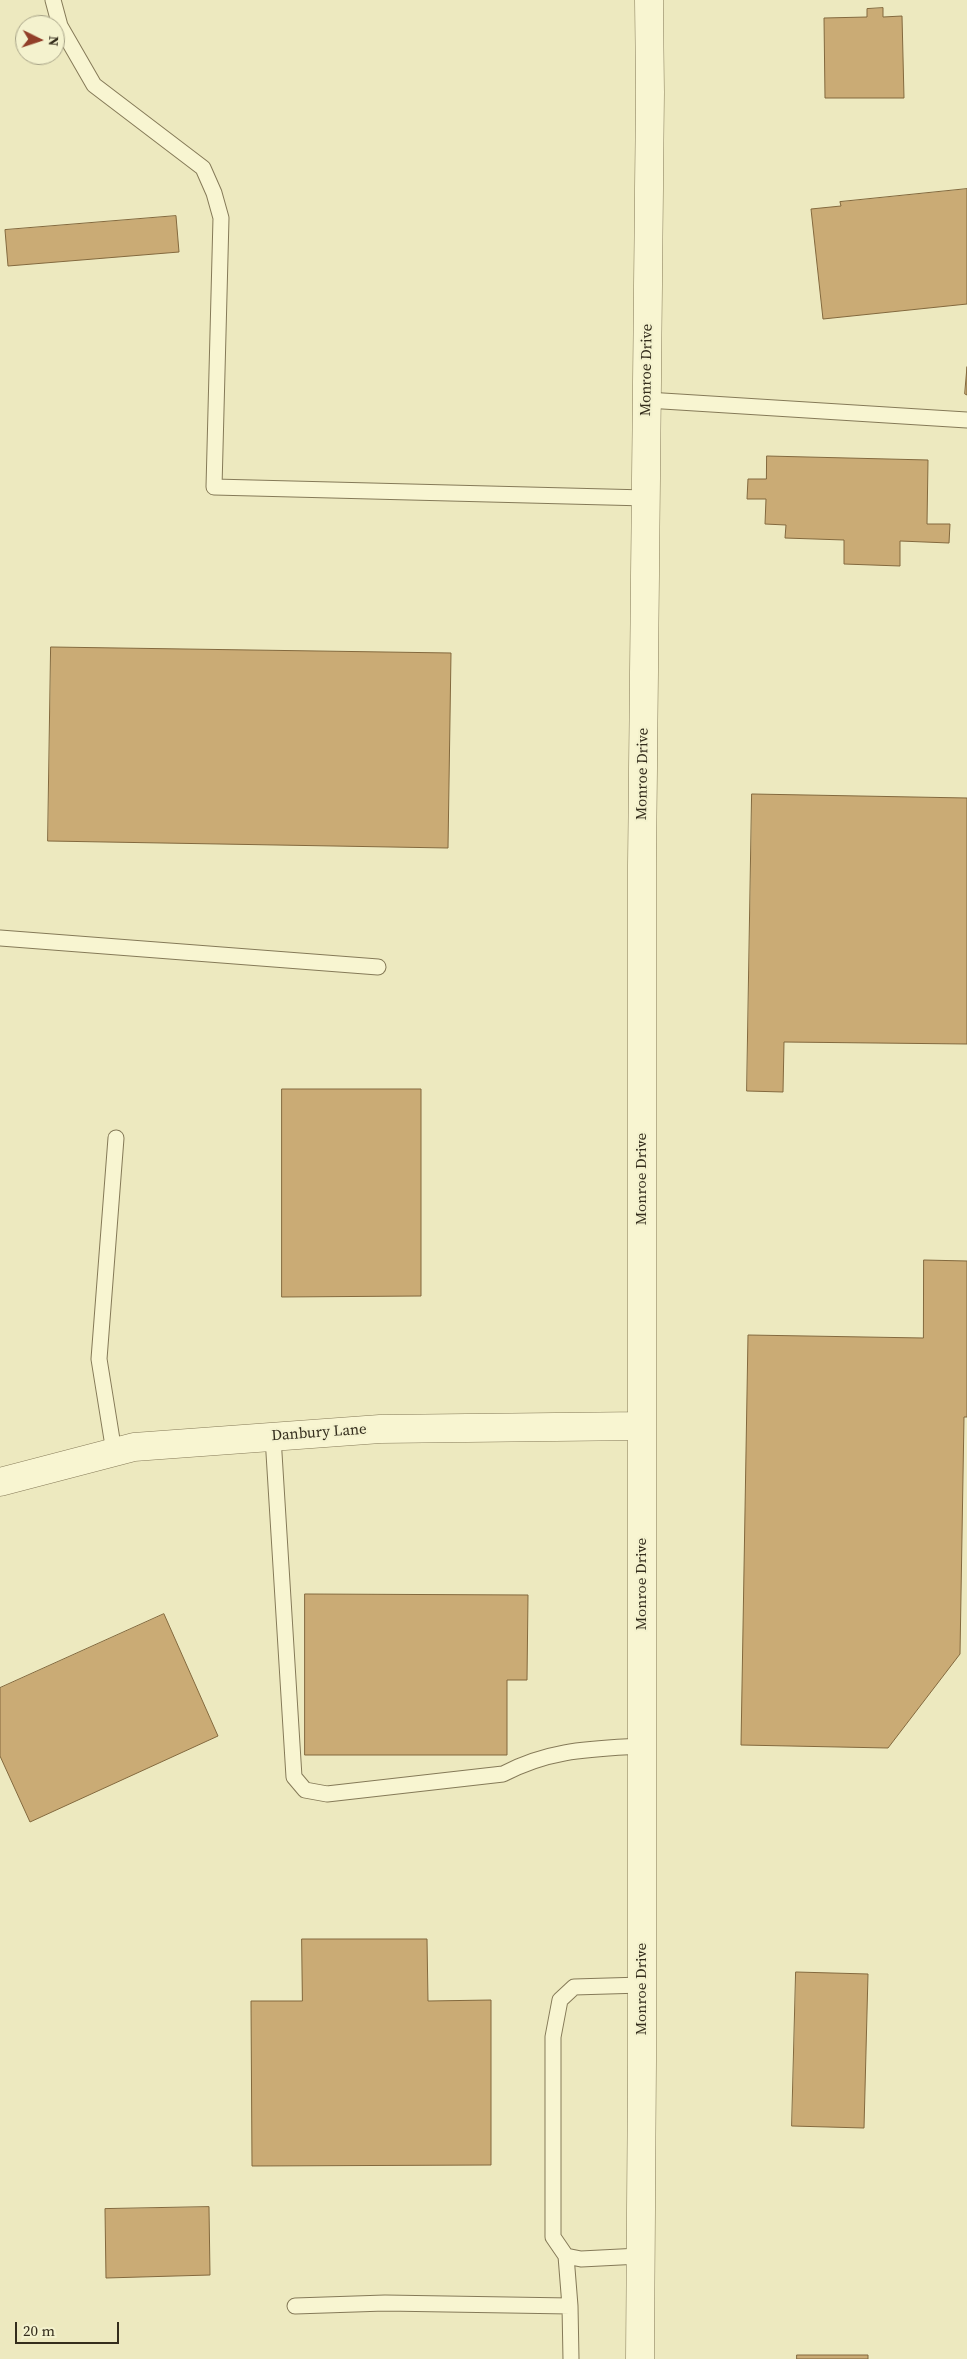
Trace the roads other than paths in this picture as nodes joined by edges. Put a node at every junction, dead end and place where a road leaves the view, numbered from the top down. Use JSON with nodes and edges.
{"nodes":[{"id":1,"x":53,"y":0,"type":"edge"},
{"id":2,"x":648,"y":0,"type":"edge"},
{"id":3,"x":647,"y":400,"type":"junction"},
{"id":4,"x":967,"y":420,"type":"edge"},
{"id":5,"x":646,"y":498,"type":"junction"},
{"id":6,"x":0,"y":938,"type":"edge"},
{"id":7,"x":378,"y":967,"type":"dead end"},
{"id":8,"x":116,"y":1138,"type":"dead end"},
{"id":9,"x":642,"y":1426,"type":"junction"},
{"id":10,"x":273,"y":1437,"type":"junction"},
{"id":11,"x":114,"y":1452,"type":"junction"},
{"id":12,"x":0,"y":1482,"type":"edge"},
{"id":13,"x":642,"y":1746,"type":"junction"},
{"id":14,"x":642,"y":1985,"type":"junction"},
{"id":15,"x":566,"y":2256,"type":"junction"},
{"id":16,"x":640,"y":2256,"type":"junction"},
{"id":17,"x":295,"y":2306,"type":"dead end"},
{"id":18,"x":570,"y":2306,"type":"junction"},
{"id":19,"x":571,"y":2359,"type":"edge"},
{"id":20,"x":640,"y":2359,"type":"edge"}],
"edges":[{"from":1,"to":5,"type":"lane"},
{"from":2,"to":3,"type":"street","name":"Monroe Drive"},
{"from":3,"to":4,"type":"lane"},
{"from":3,"to":5,"type":"street","name":"Monroe Drive"},
{"from":5,"to":9,"type":"street","name":"Monroe Drive"},
{"from":6,"to":7,"type":"lane"},
{"from":8,"to":11,"type":"lane"},
{"from":9,"to":10,"type":"street","name":"Danbury Lane"},
{"from":9,"to":13,"type":"street","name":"Monroe Drive"},
{"from":10,"to":11,"type":"street","name":"Danbury Lane"},
{"from":10,"to":13,"type":"lane"},
{"from":11,"to":12,"type":"street","name":"Danbury Lane"},
{"from":13,"to":14,"type":"street","name":"Monroe Drive"},
{"from":14,"to":15,"type":"lane"},
{"from":14,"to":16,"type":"street","name":"Monroe Drive"},
{"from":15,"to":16,"type":"lane"},
{"from":15,"to":18,"type":"lane"},
{"from":16,"to":20,"type":"street","name":"Monroe Drive"},
{"from":17,"to":18,"type":"lane"},
{"from":18,"to":19,"type":"lane"}]}
